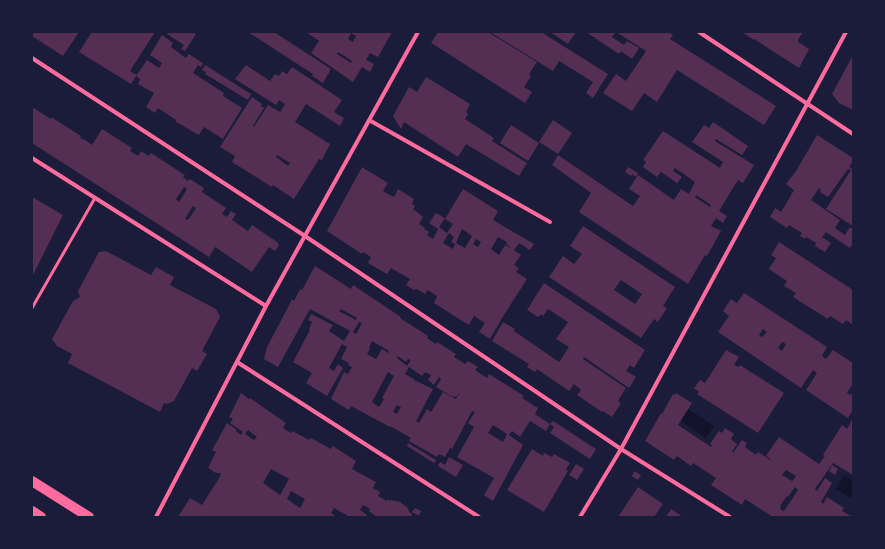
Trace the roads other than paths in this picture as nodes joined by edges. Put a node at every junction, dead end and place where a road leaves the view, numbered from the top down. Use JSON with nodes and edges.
{"nodes":[{"id":1,"x":418,"y":32,"type":"edge"},
{"id":2,"x":699,"y":32,"type":"edge"},
{"id":3,"x":846,"y":32,"type":"edge"},
{"id":4,"x":32,"y":58,"type":"edge"},
{"id":5,"x":808,"y":104,"type":"junction"},
{"id":6,"x":369,"y":120,"type":"junction"},
{"id":7,"x":853,"y":134,"type":"edge"},
{"id":8,"x":32,"y":158,"type":"edge"},
{"id":9,"x":95,"y":198,"type":"junction"},
{"id":10,"x":550,"y":222,"type":"dead end"},
{"id":11,"x":305,"y":236,"type":"junction"},
{"id":12,"x":266,"y":306,"type":"junction"},
{"id":13,"x":32,"y":308,"type":"edge"},
{"id":14,"x":237,"y":362,"type":"junction"},
{"id":15,"x":621,"y":449,"type":"junction"},
{"id":16,"x":32,"y":481,"type":"edge"},
{"id":17,"x":32,"y":511,"type":"edge"},
{"id":18,"x":41,"y":517,"type":"edge"},
{"id":19,"x":89,"y":517,"type":"edge"},
{"id":20,"x":156,"y":517,"type":"edge"},
{"id":21,"x":479,"y":517,"type":"edge"},
{"id":22,"x":580,"y":517,"type":"edge"},
{"id":23,"x":730,"y":517,"type":"edge"}],
"edges":[{"from":1,"to":6,"type":"street"},
{"from":2,"to":5,"type":"street"},
{"from":3,"to":5,"type":"street"},
{"from":4,"to":11,"type":"street"},
{"from":5,"to":7,"type":"street"},
{"from":5,"to":15,"type":"street"},
{"from":6,"to":10,"type":"street"},
{"from":6,"to":11,"type":"street"},
{"from":8,"to":9,"type":"street"},
{"from":9,"to":12,"type":"street"},
{"from":9,"to":13,"type":"lane"},
{"from":11,"to":12,"type":"street"},
{"from":11,"to":15,"type":"street"},
{"from":12,"to":14,"type":"street"},
{"from":14,"to":20,"type":"street"},
{"from":14,"to":21,"type":"street"},
{"from":15,"to":22,"type":"street"},
{"from":15,"to":23,"type":"street"},
{"from":16,"to":19,"type":"main road"},
{"from":17,"to":18,"type":"main road"}]}
